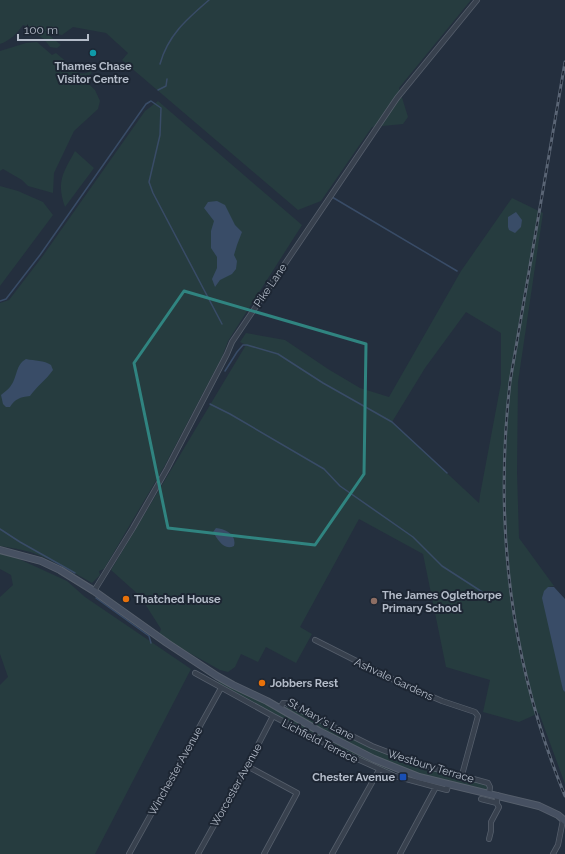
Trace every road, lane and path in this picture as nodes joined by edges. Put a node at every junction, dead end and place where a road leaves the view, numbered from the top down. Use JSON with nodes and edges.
{"nodes":[{"id":1,"x":477,"y":0,"type":"edge"},
{"id":2,"x":0,"y":550,"type":"edge"},
{"id":3,"x":94,"y":591,"type":"junction"},
{"id":4,"x":315,"y":640,"type":"dead end"},
{"id":5,"x":195,"y":673,"type":"dead end"},
{"id":6,"x":217,"y":676,"type":"junction"},
{"id":7,"x":214,"y":684,"type":"junction"},
{"id":8,"x":221,"y":688,"type":"junction"},
{"id":9,"x":280,"y":708,"type":"junction"},
{"id":10,"x":273,"y":716,"type":"junction"},
{"id":11,"x":248,"y":766,"type":"junction"},
{"id":12,"x":379,"y":770,"type":"junction"},
{"id":13,"x":462,"y":776,"type":"junction"},
{"id":14,"x":448,"y":785,"type":"junction"},
{"id":15,"x":436,"y":787,"type":"junction"},
{"id":16,"x":489,"y":794,"type":"junction"},
{"id":17,"x":497,"y":795,"type":"junction"},
{"id":18,"x":481,"y":799,"type":"dead end"},
{"id":19,"x":497,"y":803,"type":"junction"},
{"id":20,"x":564,"y":820,"type":"edge"},
{"id":21,"x":489,"y":839,"type":"dead end"},
{"id":22,"x":129,"y":854,"type":"edge"},
{"id":23,"x":198,"y":854,"type":"edge"},
{"id":24,"x":264,"y":854,"type":"edge"},
{"id":25,"x":332,"y":854,"type":"edge"},
{"id":26,"x":400,"y":854,"type":"edge"},
{"id":27,"x":553,"y":854,"type":"edge"}],
"edges":[{"from":1,"to":3,"type":"street","name":"Pike Lane"},
{"from":2,"to":3,"type":"main road","name":"St Mary's Lane"},
{"from":3,"to":6,"type":"main road","name":"St Mary's Lane"},
{"from":4,"to":13,"type":"street","name":"Ashvale Gardens"},
{"from":5,"to":7,"type":"street","name":"Lichfield Terrace"},
{"from":6,"to":7,"type":"street"},
{"from":6,"to":9,"type":"main road","name":"St Mary's Lane"},
{"from":7,"to":8,"type":"street","name":"Lichfield Terrace"},
{"from":8,"to":10,"type":"street","name":"Lichfield Terrace"},
{"from":8,"to":22,"type":"street","name":"Winchester Avenue"},
{"from":9,"to":13,"type":"street","name":"Westbury Terrace"},
{"from":9,"to":14,"type":"main road","name":"St Mary's Lane"},
{"from":10,"to":11,"type":"street","name":"Worcester Avenue"},
{"from":10,"to":12,"type":"street","name":"Lichfield Terrace"},
{"from":11,"to":23,"type":"street","name":"Worcester Avenue"},
{"from":11,"to":24,"type":"street"},
{"from":12,"to":15,"type":"street","name":"Lichfield Terrace"},
{"from":12,"to":25,"type":"street"},
{"from":13,"to":16,"type":"street","name":"Westbury Terrace"},
{"from":14,"to":15,"type":"street","name":"Lichfield Terrace"},
{"from":14,"to":16,"type":"main road","name":"St Mary's Lane"},
{"from":15,"to":26,"type":"street"},
{"from":16,"to":17,"type":"main road","name":"St Mary's Lane"},
{"from":17,"to":19,"type":"street"},
{"from":17,"to":20,"type":"main road","name":"St Mary's Lane"},
{"from":18,"to":19,"type":"street"},
{"from":19,"to":21,"type":"street"},
{"from":20,"to":27,"type":"street"}]}
